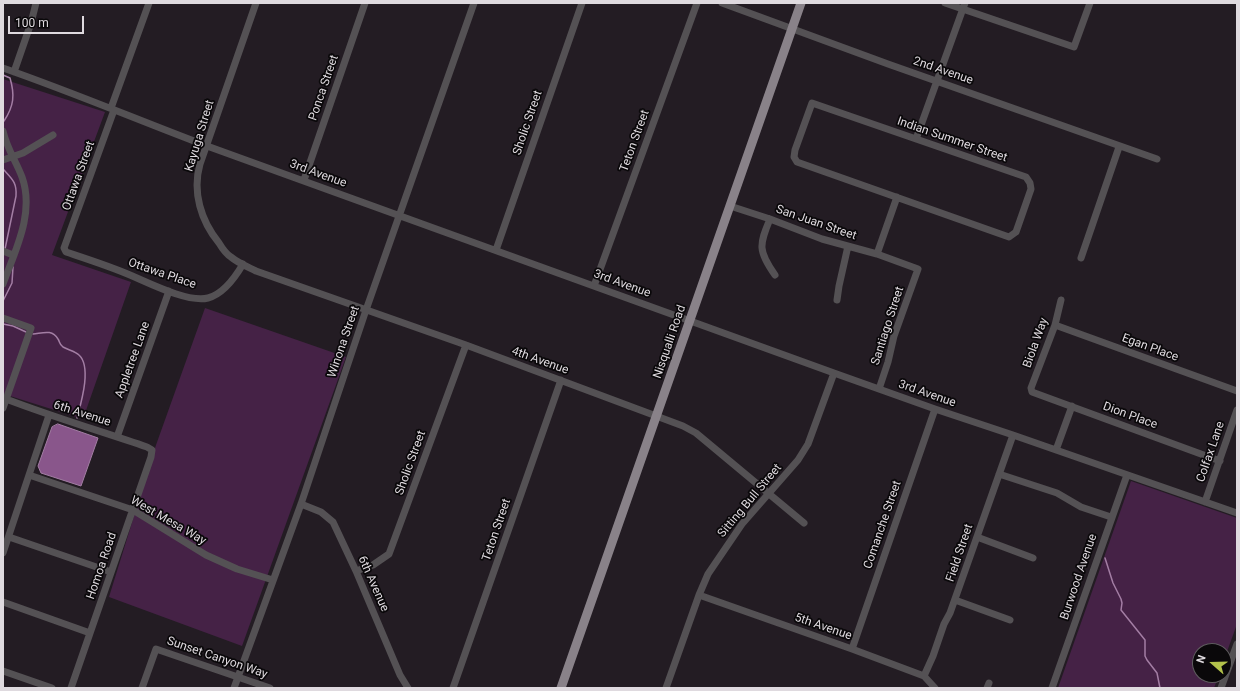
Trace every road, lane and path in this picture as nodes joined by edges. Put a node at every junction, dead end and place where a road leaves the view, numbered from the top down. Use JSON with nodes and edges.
{"nodes":[{"id":1,"x":36,"y":3,"type":"edge"},
{"id":2,"x":148,"y":3,"type":"edge"},
{"id":3,"x":256,"y":3,"type":"edge"},
{"id":4,"x":365,"y":3,"type":"edge"},
{"id":5,"x":474,"y":3,"type":"edge"},
{"id":6,"x":582,"y":3,"type":"edge"},
{"id":7,"x":697,"y":3,"type":"edge"},
{"id":8,"x":722,"y":3,"type":"edge"},
{"id":9,"x":801,"y":3,"type":"edge"},
{"id":10,"x":945,"y":3,"type":"edge"},
{"id":11,"x":1090,"y":3,"type":"edge"},
{"id":12,"x":964,"y":6,"type":"edge"},
{"id":13,"x":792,"y":29,"type":"junction"},
{"id":14,"x":3,"y":68,"type":"edge"},
{"id":15,"x":14,"y":72,"type":"junction"},
{"id":16,"x":938,"y":81,"type":"junction"},
{"id":17,"x":112,"y":109,"type":"junction"},
{"id":18,"x":3,"y":131,"type":"edge"},
{"id":19,"x":54,"y":136,"type":"dead end"},
{"id":20,"x":916,"y":139,"type":"junction"},
{"id":21,"x":206,"y":146,"type":"junction"},
{"id":22,"x":1120,"y":147,"type":"junction"},
{"id":23,"x":12,"y":156,"type":"junction"},
{"id":24,"x":1157,"y":159,"type":"dead end"},
{"id":25,"x":3,"y":160,"type":"edge"},
{"id":26,"x":304,"y":180,"type":"junction"},
{"id":27,"x":897,"y":197,"type":"junction"},
{"id":28,"x":730,"y":206,"type":"junction"},
{"id":29,"x":400,"y":215,"type":"junction"},
{"id":30,"x":770,"y":219,"type":"junction"},
{"id":31,"x":848,"y":246,"type":"junction"},
{"id":32,"x":64,"y":248,"type":"joint"},
{"id":33,"x":496,"y":250,"type":"junction"},
{"id":34,"x":3,"y":252,"type":"edge"},
{"id":35,"x":877,"y":254,"type":"junction"},
{"id":36,"x":13,"y":255,"type":"junction"},
{"id":37,"x":1081,"y":258,"type":"dead end"},
{"id":38,"x":243,"y":264,"type":"junction"},
{"id":39,"x":918,"y":269,"type":"joint"},
{"id":40,"x":774,"y":275,"type":"dead end"},
{"id":41,"x":3,"y":284,"type":"edge"},
{"id":42,"x":594,"y":286,"type":"junction"},
{"id":43,"x":169,"y":291,"type":"junction"},
{"id":44,"x":837,"y":300,"type":"dead end"},
{"id":45,"x":1061,"y":300,"type":"dead end"},
{"id":46,"x":366,"y":310,"type":"junction"},
{"id":47,"x":3,"y":318,"type":"edge"},
{"id":48,"x":690,"y":321,"type":"junction"},
{"id":49,"x":1055,"y":326,"type":"junction"},
{"id":50,"x":466,"y":345,"type":"junction"},
{"id":51,"x":834,"y":373,"type":"junction"},
{"id":52,"x":561,"y":380,"type":"junction"},
{"id":53,"x":879,"y":389,"type":"junction"},
{"id":54,"x":1237,"y":391,"type":"edge"},
{"id":55,"x":1032,"y":392,"type":"joint"},
{"id":56,"x":6,"y":399,"type":"junction"},
{"id":57,"x":1072,"y":406,"type":"junction"},
{"id":58,"x":3,"y":408,"type":"edge"},
{"id":59,"x":935,"y":410,"type":"junction"},
{"id":60,"x":1237,"y":410,"type":"edge"},
{"id":61,"x":49,"y":415,"type":"junction"},
{"id":62,"x":656,"y":416,"type":"junction"},
{"id":63,"x":1013,"y":435,"type":"junction"},
{"id":64,"x":117,"y":437,"type":"junction"},
{"id":65,"x":152,"y":450,"type":"joint"},
{"id":66,"x":1056,"y":450,"type":"junction"},
{"id":67,"x":1220,"y":461,"type":"junction"},
{"id":68,"x":999,"y":474,"type":"junction"},
{"id":69,"x":29,"y":475,"type":"junction"},
{"id":70,"x":1127,"y":475,"type":"junction"},
{"id":71,"x":770,"y":493,"type":"junction"},
{"id":72,"x":1205,"y":502,"type":"junction"},
{"id":73,"x":301,"y":504,"type":"junction"},
{"id":74,"x":133,"y":510,"type":"junction"},
{"id":75,"x":1237,"y":513,"type":"edge"},
{"id":76,"x":1111,"y":517,"type":"junction"},
{"id":77,"x":804,"y":523,"type":"dead end"},
{"id":78,"x":9,"y":537,"type":"junction"},
{"id":79,"x":977,"y":537,"type":"junction"},
{"id":80,"x":3,"y":553,"type":"edge"},
{"id":81,"x":1033,"y":558,"type":"dead end"},
{"id":82,"x":356,"y":571,"type":"junction"},
{"id":83,"x":111,"y":572,"type":"junction"},
{"id":84,"x":273,"y":580,"type":"junction"},
{"id":85,"x":699,"y":595,"type":"junction"},
{"id":86,"x":955,"y":600,"type":"junction"},
{"id":87,"x":3,"y":602,"type":"edge"},
{"id":88,"x":1010,"y":620,"type":"dead end"},
{"id":89,"x":90,"y":633,"type":"junction"},
{"id":90,"x":1237,"y":644,"type":"edge"},
{"id":91,"x":852,"y":648,"type":"junction"},
{"id":92,"x":3,"y":671,"type":"edge"},
{"id":93,"x":924,"y":676,"type":"junction"},
{"id":94,"x":238,"y":677,"type":"junction"},
{"id":95,"x":52,"y":688,"type":"edge"},
{"id":96,"x":71,"y":688,"type":"edge"},
{"id":97,"x":142,"y":688,"type":"edge"},
{"id":98,"x":234,"y":688,"type":"edge"},
{"id":99,"x":270,"y":688,"type":"edge"},
{"id":100,"x":408,"y":688,"type":"edge"},
{"id":101,"x":454,"y":688,"type":"edge"},
{"id":102,"x":561,"y":688,"type":"edge"},
{"id":103,"x":666,"y":688,"type":"edge"},
{"id":104,"x":935,"y":688,"type":"edge"},
{"id":105,"x":1052,"y":688,"type":"edge"},
{"id":106,"x":1221,"y":688,"type":"edge"}],
"edges":[{"from":1,"to":15,"type":"street"},
{"from":2,"to":17,"type":"street","name":"Ottawa Street"},
{"from":3,"to":21,"type":"street","name":"Kayuga Street"},
{"from":4,"to":26,"type":"street","name":"Ponca Street"},
{"from":5,"to":29,"type":"street","name":"Winona Street"},
{"from":6,"to":33,"type":"street","name":"Sholic Street"},
{"from":7,"to":42,"type":"street","name":"Teton Street"},
{"from":8,"to":13,"type":"street","name":"2nd Avenue"},
{"from":9,"to":13,"type":"main road","name":"Nisqualli Road"},
{"from":10,"to":12,"type":"street"},
{"from":11,"to":12,"type":"street"},
{"from":12,"to":16,"type":"street"},
{"from":13,"to":16,"type":"street","name":"2nd Avenue"},
{"from":13,"to":28,"type":"main road","name":"Nisqualli Road"},
{"from":14,"to":15,"type":"street","name":"3rd Avenue"},
{"from":15,"to":17,"type":"street","name":"3rd Avenue"},
{"from":16,"to":20,"type":"street"},
{"from":16,"to":22,"type":"street","name":"2nd Avenue"},
{"from":17,"to":21,"type":"street","name":"3rd Avenue"},
{"from":17,"to":32,"type":"street","name":"Ottawa Street"},
{"from":18,"to":23,"type":"street"},
{"from":19,"to":23,"type":"street"},
{"from":20,"to":27,"type":"street","name":"Indian Summer Street"},
{"from":20,"to":27,"type":"street","name":"Indian Summer Street"},
{"from":21,"to":26,"type":"street","name":"3rd Avenue"},
{"from":21,"to":38,"type":"street","name":"Kayuga Street"},
{"from":22,"to":24,"type":"street","name":"2nd Avenue"},
{"from":22,"to":37,"type":"street"},
{"from":23,"to":25,"type":"street"},
{"from":23,"to":36,"type":"street"},
{"from":26,"to":29,"type":"street","name":"3rd Avenue"},
{"from":27,"to":35,"type":"street"},
{"from":28,"to":30,"type":"street","name":"San Juan Street"},
{"from":28,"to":48,"type":"main road","name":"Nisqualli Road"},
{"from":29,"to":33,"type":"street","name":"3rd Avenue"},
{"from":29,"to":46,"type":"street","name":"Winona Street"},
{"from":30,"to":31,"type":"street","name":"San Juan Street"},
{"from":30,"to":40,"type":"street"},
{"from":31,"to":35,"type":"street","name":"San Juan Street"},
{"from":31,"to":44,"type":"street"},
{"from":32,"to":43,"type":"street","name":"Ottawa Place"},
{"from":33,"to":42,"type":"street","name":"3rd Avenue"},
{"from":34,"to":36,"type":"street"},
{"from":35,"to":39,"type":"street","name":"San Juan Street"},
{"from":36,"to":41,"type":"street"},
{"from":38,"to":43,"type":"street","name":"Ottawa Place"},
{"from":38,"to":46,"type":"street","name":"4th Avenue"},
{"from":39,"to":53,"type":"street","name":"Santiago Street"},
{"from":42,"to":48,"type":"street","name":"3rd Avenue"},
{"from":43,"to":64,"type":"street","name":"Appletree Lane"},
{"from":45,"to":49,"type":"street","name":"Biola Way"},
{"from":46,"to":50,"type":"street","name":"4th Avenue"},
{"from":46,"to":73,"type":"street","name":"Winona Street"},
{"from":47,"to":56,"type":"street"},
{"from":48,"to":51,"type":"street","name":"3rd Avenue"},
{"from":48,"to":62,"type":"main road","name":"Nisqualli Road"},
{"from":49,"to":54,"type":"street","name":"Egan Place"},
{"from":49,"to":55,"type":"street","name":"Biola Way"},
{"from":50,"to":52,"type":"street","name":"4th Avenue"},
{"from":50,"to":82,"type":"street","name":"Sholic Street"},
{"from":51,"to":53,"type":"street","name":"3rd Avenue"},
{"from":51,"to":71,"type":"street","name":"Sitting Bull Street"},
{"from":52,"to":62,"type":"street","name":"4th Avenue"},
{"from":52,"to":101,"type":"street","name":"Teton Street"},
{"from":53,"to":59,"type":"street","name":"3rd Avenue"},
{"from":55,"to":57,"type":"street","name":"Dion Place"},
{"from":56,"to":58,"type":"street"},
{"from":56,"to":61,"type":"street","name":"6th Avenue"},
{"from":57,"to":66,"type":"street"},
{"from":57,"to":67,"type":"street","name":"Dion Place"},
{"from":59,"to":63,"type":"street","name":"3rd Avenue"},
{"from":59,"to":91,"type":"street","name":"Comanche Street"},
{"from":60,"to":67,"type":"street","name":"Colfax Lane"},
{"from":61,"to":64,"type":"street","name":"6th Avenue"},
{"from":61,"to":69,"type":"street"},
{"from":62,"to":71,"type":"street","name":"4th Avenue"},
{"from":62,"to":102,"type":"main road","name":"Nisqualli Road"},
{"from":63,"to":66,"type":"street","name":"3rd Avenue"},
{"from":63,"to":68,"type":"street","name":"Field Street"},
{"from":64,"to":65,"type":"street","name":"6th Avenue"},
{"from":65,"to":74,"type":"street","name":"Homoa Road"},
{"from":66,"to":70,"type":"street","name":"3rd Avenue"},
{"from":67,"to":72,"type":"street","name":"Colfax Lane"},
{"from":68,"to":76,"type":"street"},
{"from":68,"to":79,"type":"street","name":"Field Street"},
{"from":69,"to":74,"type":"street","name":"West Mesa Way"},
{"from":69,"to":78,"type":"street"},
{"from":70,"to":72,"type":"street","name":"3rd Avenue"},
{"from":70,"to":76,"type":"street","name":"Burwood Avenue"},
{"from":71,"to":77,"type":"street","name":"4th Avenue"},
{"from":71,"to":85,"type":"street","name":"Sitting Bull Street"},
{"from":72,"to":75,"type":"street","name":"3rd Avenue"},
{"from":73,"to":82,"type":"street","name":"6th Avenue"},
{"from":73,"to":84,"type":"street","name":"Winona Street"},
{"from":74,"to":83,"type":"street","name":"Homoa Road"},
{"from":74,"to":84,"type":"street","name":"West Mesa Way"},
{"from":76,"to":105,"type":"street","name":"Burwood Avenue"},
{"from":78,"to":80,"type":"street"},
{"from":78,"to":83,"type":"street"},
{"from":79,"to":81,"type":"street"},
{"from":79,"to":86,"type":"street","name":"Field Street"},
{"from":82,"to":100,"type":"street","name":"6th Avenue"},
{"from":83,"to":89,"type":"street","name":"Homoa Road"},
{"from":84,"to":94,"type":"street","name":"Winona Street"},
{"from":85,"to":91,"type":"street","name":"5th Avenue"},
{"from":85,"to":103,"type":"street","name":"Sitting Bull Street"},
{"from":86,"to":88,"type":"street"},
{"from":86,"to":93,"type":"street","name":"Field Street"},
{"from":87,"to":89,"type":"street"},
{"from":89,"to":96,"type":"street","name":"Homoa Road"},
{"from":90,"to":106,"type":"street"},
{"from":91,"to":93,"type":"street","name":"5th Avenue"},
{"from":92,"to":95,"type":"street"},
{"from":93,"to":104,"type":"street","name":"5th Avenue"},
{"from":94,"to":97,"type":"street","name":"Sunset Canyon Way"},
{"from":94,"to":98,"type":"street","name":"Winona Street"},
{"from":94,"to":99,"type":"street","name":"Sunset Canyon Way"}]}
